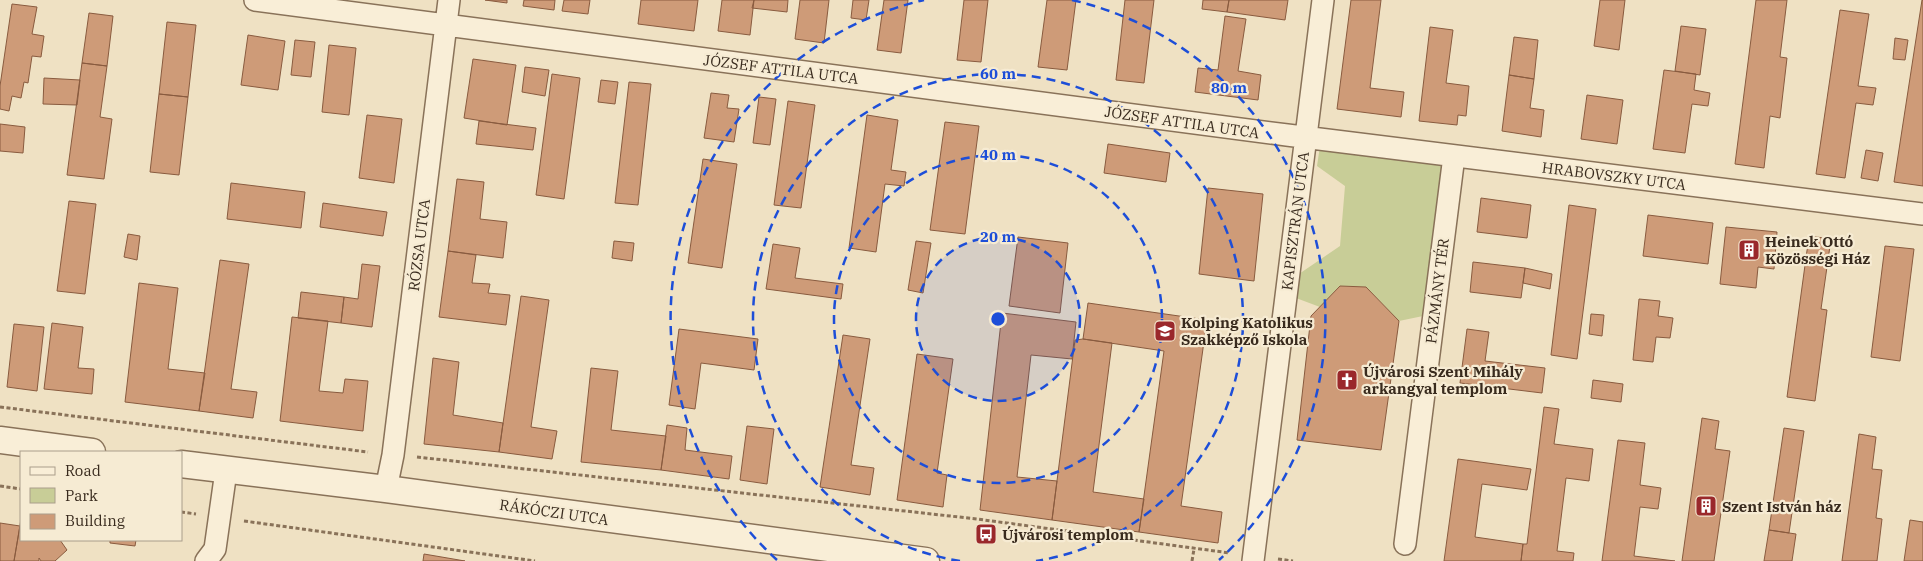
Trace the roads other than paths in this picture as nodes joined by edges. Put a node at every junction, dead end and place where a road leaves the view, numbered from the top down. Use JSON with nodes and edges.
{"nodes":[{"id":1,"x":256,"y":0,"type":"edge"},
{"id":2,"x":449,"y":0,"type":"edge"},
{"id":3,"x":1323,"y":0,"type":"edge"},
{"id":4,"x":446,"y":26,"type":"junction"},
{"id":5,"x":1306,"y":138,"type":"junction"},
{"id":6,"x":1454,"y":156,"type":"junction"},
{"id":7,"x":1923,"y":214,"type":"edge"},
{"id":8,"x":0,"y":440,"type":"edge"},
{"id":9,"x":84,"y":451,"type":"edge"},
{"id":10,"x":182,"y":464,"type":"edge"},
{"id":11,"x":226,"y":471,"type":"junction"},
{"id":12,"x":386,"y":489,"type":"junction"},
{"id":13,"x":1405,"y":544,"type":"dead end"},
{"id":14,"x":1244,"y":557,"type":"edge"},
{"id":15,"x":206,"y":561,"type":"edge"},
{"id":16,"x":926,"y":561,"type":"edge"}],
"edges":[{"from":1,"to":4,"type":"street","name":"JÓZSEF ATTILA UTCA"},
{"from":2,"to":4,"type":"street","name":"RÓZSA UTCA"},
{"from":3,"to":5,"type":"street","name":"KAPISZTRÁN UTCA"},
{"from":4,"to":5,"type":"street","name":"JÓZSEF ATTILA UTCA"},
{"from":4,"to":12,"type":"street","name":"RÓZSA UTCA"},
{"from":5,"to":6,"type":"street","name":"HRABOVSZKY UTCA"},
{"from":5,"to":14,"type":"street","name":"KAPISZTRÁN UTCA"},
{"from":6,"to":7,"type":"street","name":"HRABOVSZKY UTCA"},
{"from":6,"to":13,"type":"street","name":"PÁZMÁNY TÉR"},
{"from":8,"to":9,"type":"street"},
{"from":10,"to":11,"type":"street","name":"RÁKÓCZI UTCA"},
{"from":11,"to":12,"type":"street","name":"RÁKÓCZI UTCA"},
{"from":11,"to":15,"type":"street"},
{"from":12,"to":16,"type":"street","name":"RÁKÓCZI UTCA"}]}
